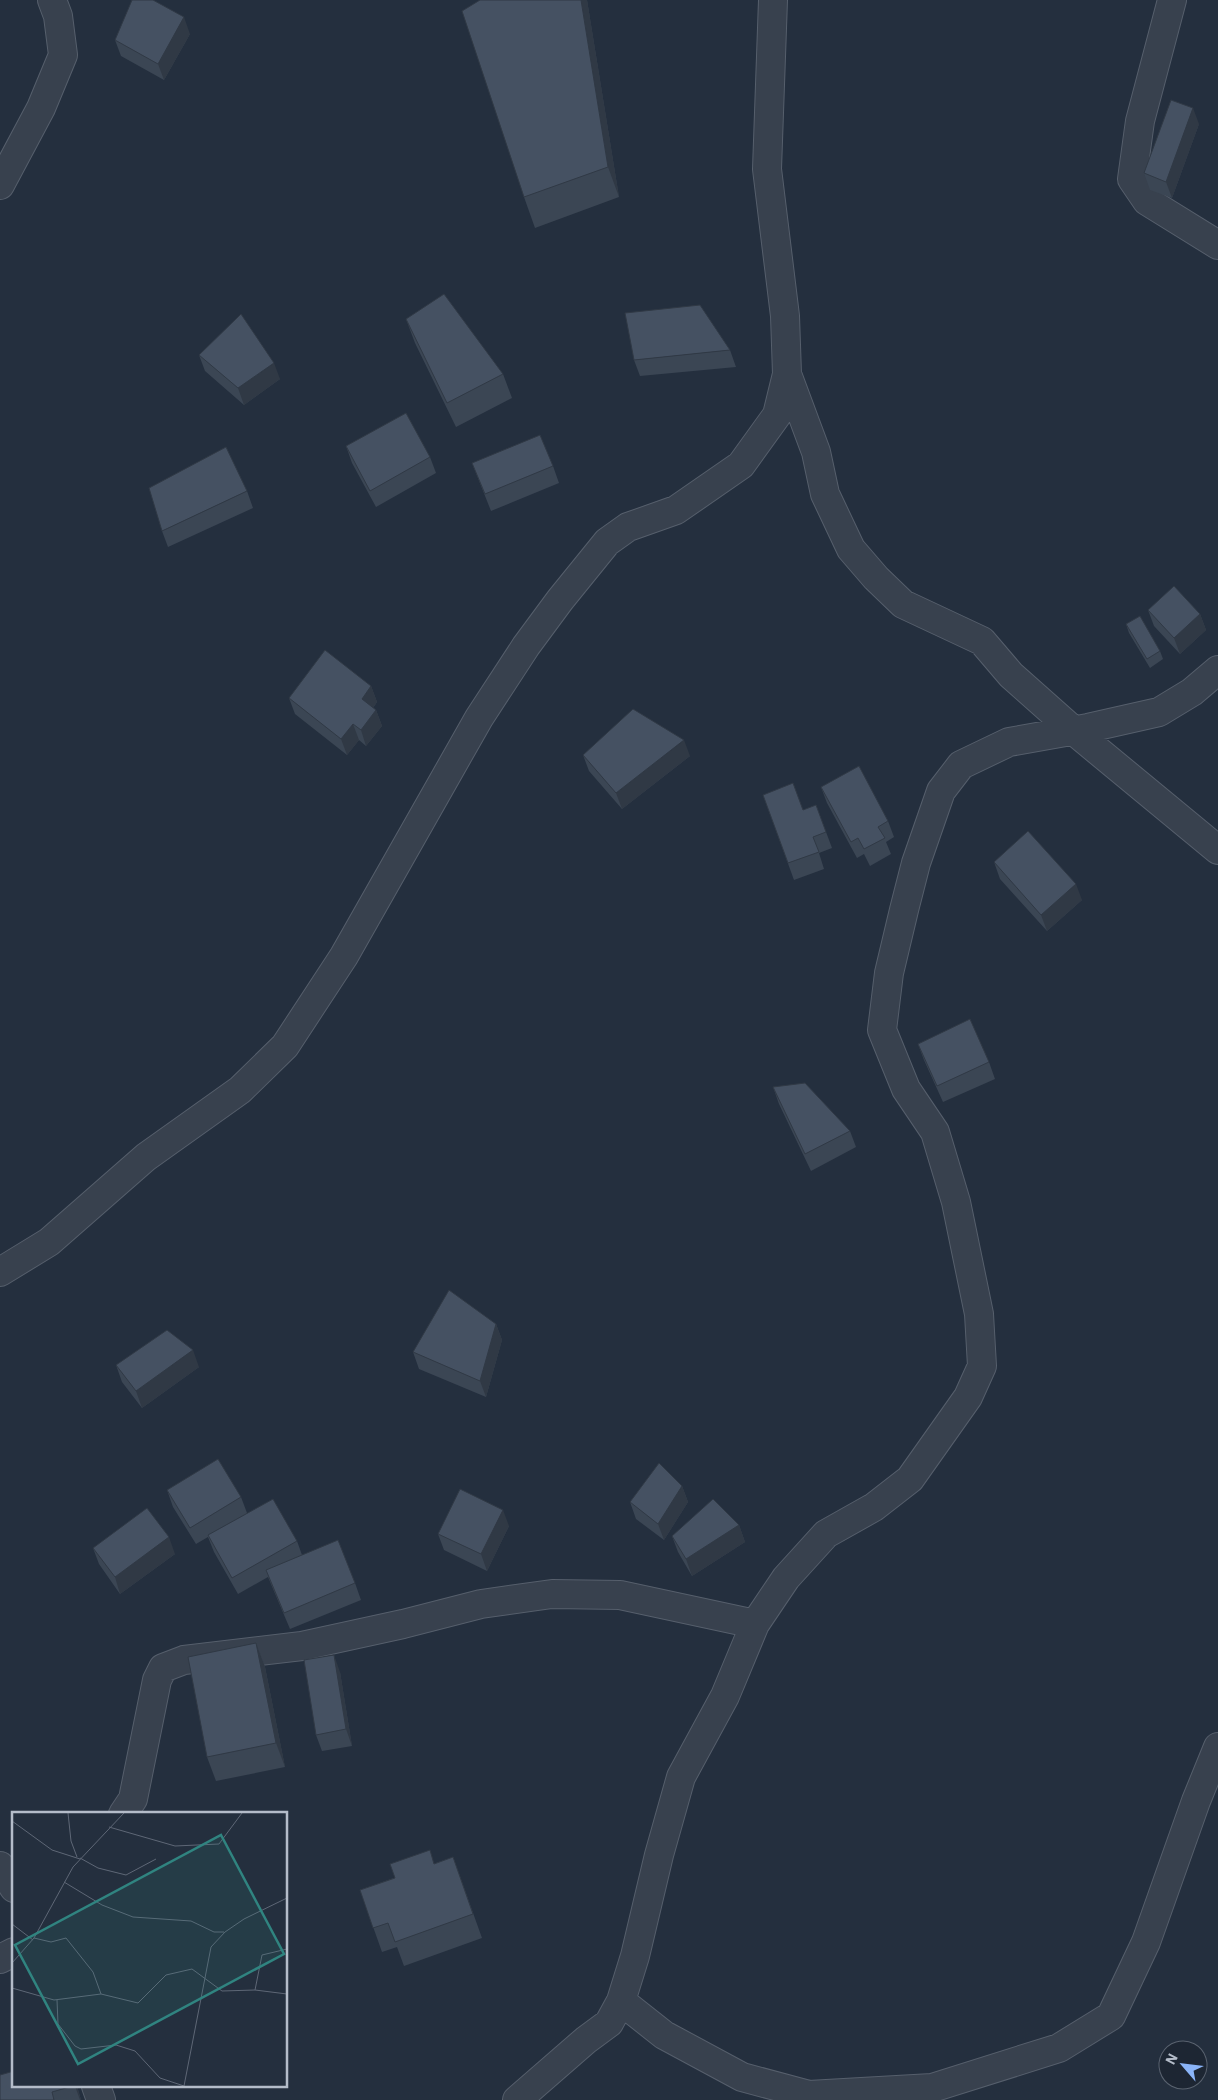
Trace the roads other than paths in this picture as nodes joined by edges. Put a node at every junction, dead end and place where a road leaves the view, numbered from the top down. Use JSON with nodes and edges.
{"nodes":[{"id":1,"x":52,"y":0,"type":"edge"},
{"id":2,"x":773,"y":0,"type":"edge"},
{"id":3,"x":1172,"y":0,"type":"edge"},
{"id":4,"x":0,"y":186,"type":"edge"},
{"id":5,"x":1218,"y":244,"type":"edge"},
{"id":6,"x":787,"y":374,"type":"junction"},
{"id":7,"x":1218,"y":670,"type":"edge"},
{"id":8,"x":1074,"y":730,"type":"junction"},
{"id":9,"x":1218,"y":850,"type":"edge"},
{"id":10,"x":0,"y":1272,"type":"edge"},
{"id":11,"x":755,"y":1624,"type":"junction"},
{"id":12,"x":1218,"y":1747,"type":"edge"},
{"id":13,"x":124,"y":1812,"type":"edge"},
{"id":14,"x":0,"y":1866,"type":"edge"},
{"id":15,"x":12,"y":1885,"type":"edge"},
{"id":16,"x":12,"y":1953,"type":"edge"},
{"id":17,"x":0,"y":1959,"type":"edge"},
{"id":18,"x":621,"y":2001,"type":"junction"},
{"id":19,"x":97,"y":2088,"type":"edge"},
{"id":20,"x":101,"y":2100,"type":"edge"},
{"id":21,"x":517,"y":2100,"type":"edge"}],
"edges":[{"from":1,"to":4,"type":"street"},
{"from":2,"to":6,"type":"street"},
{"from":3,"to":5,"type":"street"},
{"from":6,"to":8,"type":"street"},
{"from":6,"to":10,"type":"street"},
{"from":7,"to":8,"type":"street"},
{"from":8,"to":9,"type":"street"},
{"from":8,"to":11,"type":"street"},
{"from":11,"to":13,"type":"street"},
{"from":11,"to":18,"type":"street"},
{"from":12,"to":18,"type":"street"},
{"from":14,"to":15,"type":"street"},
{"from":16,"to":17,"type":"street"},
{"from":18,"to":21,"type":"street"},
{"from":19,"to":20,"type":"street"}]}
